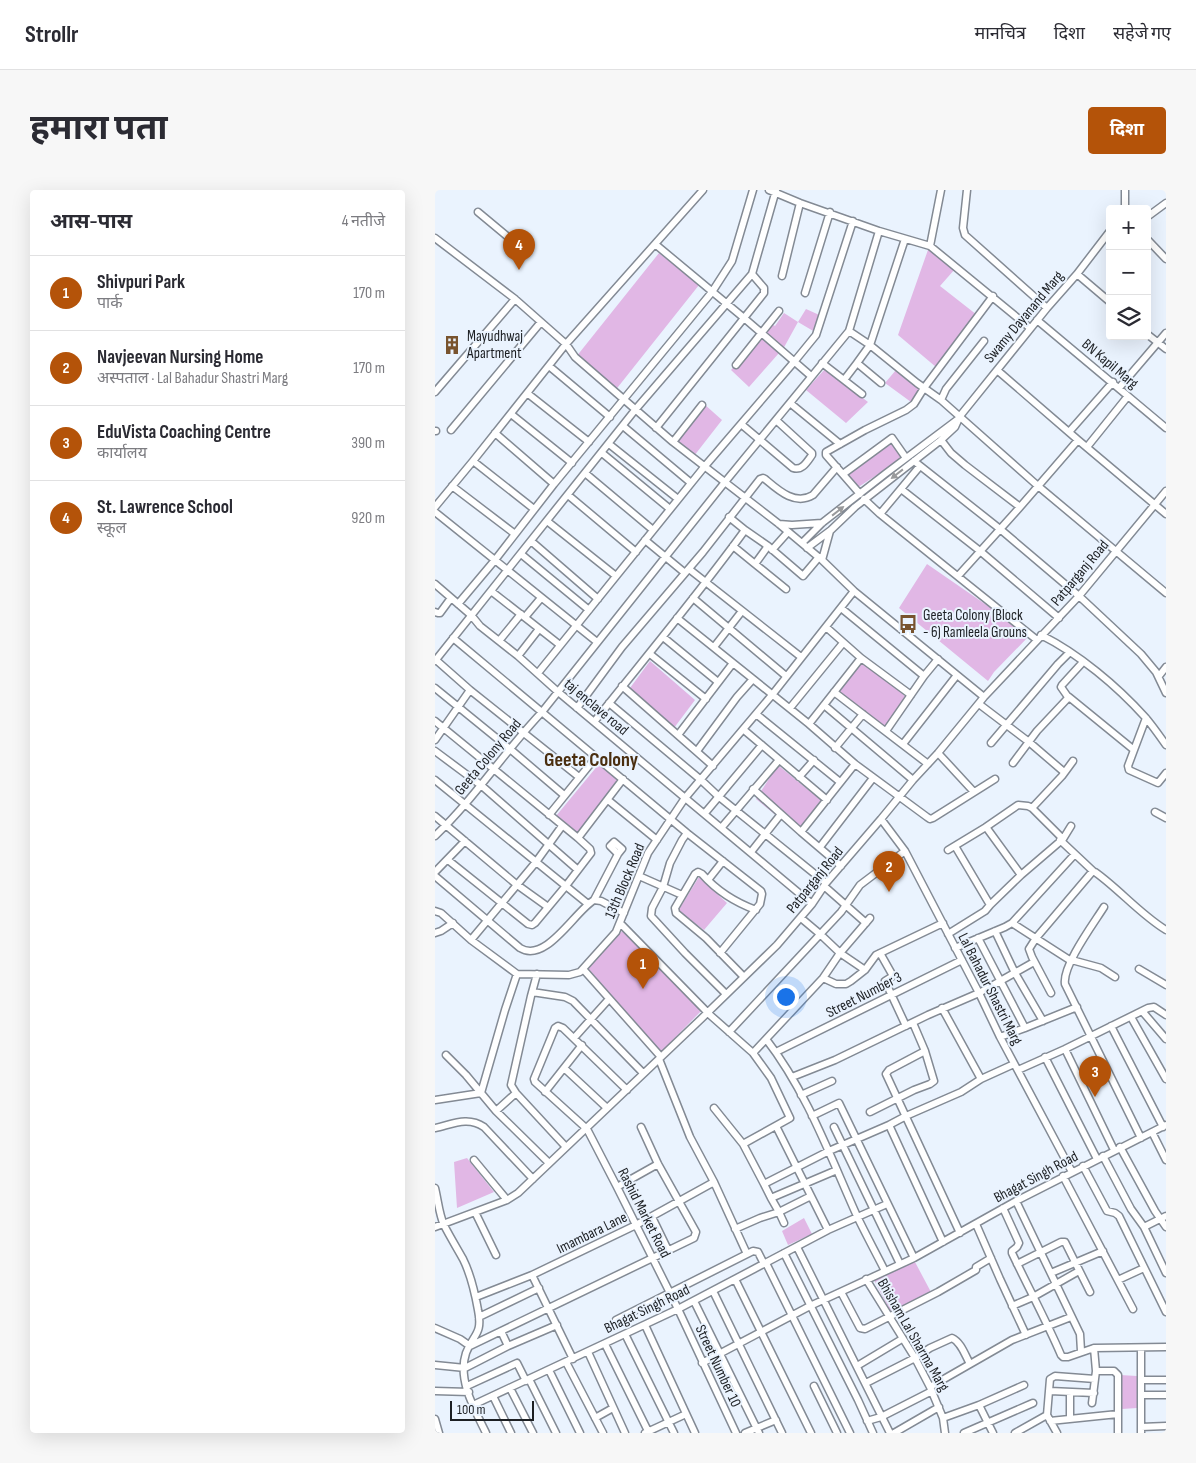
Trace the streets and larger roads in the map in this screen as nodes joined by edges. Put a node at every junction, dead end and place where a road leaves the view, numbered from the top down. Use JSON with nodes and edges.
{"nodes":[{"id":1,"x":703,"y":190,"type":"edge"},
{"id":2,"x":753,"y":190,"type":"edge"},
{"id":3,"x":941,"y":190,"type":"edge"},
{"id":4,"x":967,"y":190,"type":"edge"},
{"id":5,"x":1125,"y":190,"type":"edge"},
{"id":6,"x":1131,"y":190,"type":"edge"},
{"id":7,"x":774,"y":191,"type":"edge"},
{"id":8,"x":1126,"y":200,"type":"junction"},
{"id":9,"x":800,"y":203,"type":"junction"},
{"id":10,"x":1166,"y":203,"type":"edge"},
{"id":11,"x":1125,"y":205,"type":"edge"},
{"id":12,"x":478,"y":212,"type":"dead end"},
{"id":13,"x":829,"y":212,"type":"junction"},
{"id":14,"x":1151,"y":214,"type":"edge"},
{"id":15,"x":853,"y":222,"type":"junction"},
{"id":16,"x":879,"y":231,"type":"junction"},
{"id":17,"x":1106,"y":236,"type":"edge"},
{"id":18,"x":435,"y":238,"type":"edge"},
{"id":19,"x":905,"y":239,"type":"junction"},
{"id":20,"x":514,"y":242,"type":"dead end"},
{"id":21,"x":1151,"y":243,"type":"edge"},
{"id":22,"x":655,"y":244,"type":"junction"},
{"id":23,"x":930,"y":246,"type":"junction"},
{"id":24,"x":1166,"y":259,"type":"edge"},
{"id":25,"x":752,"y":274,"type":"junction"},
{"id":26,"x":1077,"y":274,"type":"junction"},
{"id":27,"x":782,"y":276,"type":"dead end"},
{"id":28,"x":712,"y":292,"type":"junction"},
{"id":29,"x":805,"y":293,"type":"dead end"},
{"id":30,"x":993,"y":296,"type":"junction"},
{"id":31,"x":515,"y":299,"type":"junction"},
{"id":32,"x":1106,"y":299,"type":"edge"},
{"id":33,"x":726,"y":305,"type":"junction"},
{"id":34,"x":1047,"y":308,"type":"junction"},
{"id":35,"x":779,"y":311,"type":"dead end"},
{"id":36,"x":744,"y":318,"type":"junction"},
{"id":37,"x":1037,"y":320,"type":"junction"},
{"id":38,"x":543,"y":324,"type":"junction"},
{"id":39,"x":1030,"y":328,"type":"junction"},
{"id":40,"x":849,"y":331,"type":"junction"},
{"id":41,"x":761,"y":333,"type":"junction"},
{"id":42,"x":1166,"y":333,"type":"edge"},
{"id":43,"x":1151,"y":337,"type":"edge"},
{"id":44,"x":984,"y":341,"type":"dead end"},
{"id":45,"x":1158,"y":343,"type":"junction"},
{"id":46,"x":567,"y":344,"type":"junction"},
{"id":47,"x":870,"y":345,"type":"junction"},
{"id":48,"x":1166,"y":349,"type":"edge"},
{"id":49,"x":794,"y":362,"type":"junction"},
{"id":50,"x":822,"y":363,"type":"junction"},
{"id":51,"x":857,"y":363,"type":"junction"},
{"id":52,"x":736,"y":365,"type":"dead end"},
{"id":53,"x":549,"y":366,"type":"junction"},
{"id":54,"x":997,"y":370,"type":"junction"},
{"id":55,"x":811,"y":376,"type":"junction"},
{"id":56,"x":844,"y":380,"type":"junction"},
{"id":57,"x":1113,"y":382,"type":"junction"},
{"id":58,"x":881,"y":383,"type":"dead end"},
{"id":59,"x":924,"y":388,"type":"junction"},
{"id":60,"x":1119,"y":388,"type":"junction"},
{"id":61,"x":435,"y":392,"type":"edge"},
{"id":62,"x":527,"y":393,"type":"junction"},
{"id":63,"x":862,"y":394,"type":"dead end"},
{"id":64,"x":1129,"y":396,"type":"junction"},
{"id":65,"x":624,"y":400,"type":"junction"},
{"id":66,"x":941,"y":400,"type":"junction"},
{"id":67,"x":790,"y":402,"type":"junction"},
{"id":68,"x":702,"y":405,"type":"dead end"},
{"id":69,"x":635,"y":410,"type":"junction"},
{"id":70,"x":511,"y":414,"type":"junction"},
{"id":71,"x":610,"y":417,"type":"junction"},
{"id":72,"x":959,"y":418,"type":"junction"},
{"id":73,"x":776,"y":420,"type":"junction"},
{"id":74,"x":741,"y":424,"type":"junction"},
{"id":75,"x":623,"y":426,"type":"junction"},
{"id":76,"x":656,"y":428,"type":"junction"},
{"id":77,"x":1166,"y":428,"type":"edge"},
{"id":78,"x":451,"y":430,"type":"dead end"},
{"id":79,"x":1069,"y":432,"type":"junction"},
{"id":80,"x":495,"y":433,"type":"junction"},
{"id":81,"x":760,"y":440,"type":"junction"},
{"id":82,"x":941,"y":440,"type":"junction"},
{"id":83,"x":1078,"y":440,"type":"junction"},
{"id":84,"x":589,"y":442,"type":"junction"},
{"id":85,"x":673,"y":442,"type":"junction"},
{"id":86,"x":609,"y":444,"type":"junction"},
{"id":87,"x":840,"y":444,"type":"junction"},
{"id":88,"x":1087,"y":447,"type":"junction"},
{"id":89,"x":602,"y":453,"type":"junction"},
{"id":90,"x":906,"y":458,"type":"junction"},
{"id":91,"x":473,"y":461,"type":"junction"},
{"id":92,"x":913,"y":462,"type":"junction"},
{"id":93,"x":572,"y":463,"type":"junction"},
{"id":94,"x":705,"y":466,"type":"junction"},
{"id":95,"x":921,"y":466,"type":"junction"},
{"id":96,"x":837,"y":467,"type":"junction"},
{"id":97,"x":585,"y":474,"type":"junction"},
{"id":98,"x":843,"y":474,"type":"junction"},
{"id":99,"x":725,"y":482,"type":"junction"},
{"id":100,"x":691,"y":483,"type":"junction"},
{"id":101,"x":554,"y":484,"type":"junction"},
{"id":102,"x":452,"y":486,"type":"junction"},
{"id":103,"x":1038,"y":486,"type":"junction"},
{"id":104,"x":901,"y":489,"type":"junction"},
{"id":105,"x":1166,"y":491,"type":"edge"},
{"id":106,"x":568,"y":495,"type":"junction"},
{"id":107,"x":862,"y":497,"type":"junction"},
{"id":108,"x":744,"y":498,"type":"junction"},
{"id":109,"x":678,"y":499,"type":"junction"},
{"id":110,"x":1155,"y":504,"type":"junction"},
{"id":111,"x":435,"y":507,"type":"edge"},
{"id":112,"x":1020,"y":507,"type":"junction"},
{"id":113,"x":534,"y":509,"type":"junction"},
{"id":114,"x":671,"y":509,"type":"junction"},
{"id":115,"x":435,"y":512,"type":"edge"},
{"id":116,"x":880,"y":514,"type":"junction"},
{"id":117,"x":1166,"y":514,"type":"edge"},
{"id":118,"x":729,"y":517,"type":"junction"},
{"id":119,"x":547,"y":521,"type":"junction"},
{"id":120,"x":822,"y":523,"type":"junction"},
{"id":121,"x":779,"y":524,"type":"junction"},
{"id":122,"x":1000,"y":529,"type":"junction"},
{"id":123,"x":653,"y":530,"type":"junction"},
{"id":124,"x":745,"y":530,"type":"junction"},
{"id":125,"x":831,"y":530,"type":"junction"},
{"id":126,"x":788,"y":532,"type":"junction"},
{"id":127,"x":515,"y":534,"type":"junction"},
{"id":128,"x":645,"y":540,"type":"junction"},
{"id":129,"x":531,"y":541,"type":"junction"},
{"id":130,"x":733,"y":546,"type":"junction"},
{"id":131,"x":805,"y":546,"type":"junction"},
{"id":132,"x":770,"y":548,"type":"junction"},
{"id":133,"x":980,"y":551,"type":"junction"},
{"id":134,"x":1115,"y":551,"type":"junction"},
{"id":135,"x":636,"y":552,"type":"junction"},
{"id":136,"x":521,"y":554,"type":"junction"},
{"id":137,"x":666,"y":557,"type":"junction"},
{"id":138,"x":820,"y":559,"type":"junction"},
{"id":139,"x":495,"y":560,"type":"junction"},
{"id":140,"x":755,"y":564,"type":"junction"},
{"id":141,"x":508,"y":571,"type":"junction"},
{"id":142,"x":687,"y":571,"type":"junction"},
{"id":143,"x":616,"y":576,"type":"junction"},
{"id":144,"x":958,"y":576,"type":"junction"},
{"id":145,"x":706,"y":582,"type":"junction"},
{"id":146,"x":435,"y":584,"type":"edge"},
{"id":147,"x":786,"y":589,"type":"dead end"},
{"id":148,"x":491,"y":591,"type":"junction"},
{"id":149,"x":854,"y":591,"type":"junction"},
{"id":150,"x":1166,"y":593,"type":"edge"},
{"id":151,"x":1079,"y":596,"type":"junction"},
{"id":152,"x":451,"y":598,"type":"junction"},
{"id":153,"x":541,"y":598,"type":"junction"},
{"id":154,"x":693,"y":598,"type":"junction"},
{"id":155,"x":598,"y":599,"type":"junction"},
{"id":156,"x":458,"y":604,"type":"junction"},
{"id":157,"x":841,"y":608,"type":"junction"},
{"id":158,"x":589,"y":610,"type":"junction"},
{"id":159,"x":742,"y":611,"type":"junction"},
{"id":160,"x":435,"y":612,"type":"edge"},
{"id":161,"x":471,"y":615,"type":"junction"},
{"id":162,"x":523,"y":616,"type":"junction"},
{"id":163,"x":677,"y":618,"type":"junction"},
{"id":164,"x":1059,"y":618,"type":"junction"},
{"id":165,"x":576,"y":626,"type":"junction"},
{"id":166,"x":826,"y":627,"type":"junction"},
{"id":167,"x":539,"y":628,"type":"junction"},
{"id":168,"x":728,"y":629,"type":"junction"},
{"id":169,"x":663,"y":637,"type":"junction"},
{"id":170,"x":453,"y":638,"type":"junction"},
{"id":171,"x":1039,"y":638,"type":"junction"},
{"id":172,"x":499,"y":641,"type":"junction"},
{"id":173,"x":597,"y":642,"type":"junction"},
{"id":174,"x":843,"y":643,"type":"junction"},
{"id":175,"x":560,"y":645,"type":"junction"},
{"id":176,"x":714,"y":647,"type":"junction"},
{"id":177,"x":1070,"y":652,"type":"junction"},
{"id":178,"x":650,"y":654,"type":"junction"},
{"id":179,"x":518,"y":656,"type":"junction"},
{"id":180,"x":801,"y":657,"type":"junction"},
{"id":181,"x":861,"y":658,"type":"junction"},
{"id":182,"x":436,"y":660,"type":"edge"},
{"id":183,"x":938,"y":660,"type":"junction"},
{"id":184,"x":1083,"y":662,"type":"junction"},
{"id":185,"x":733,"y":663,"type":"junction"},
{"id":186,"x":1166,"y":667,"type":"edge"},
{"id":187,"x":537,"y":673,"type":"junction"},
{"id":188,"x":786,"y":676,"type":"junction"},
{"id":189,"x":924,"y":676,"type":"junction"},
{"id":190,"x":957,"y":676,"type":"junction"},
{"id":191,"x":1159,"y":676,"type":"junction"},
{"id":192,"x":753,"y":679,"type":"junction"},
{"id":193,"x":719,"y":682,"type":"junction"},
{"id":194,"x":622,"y":686,"type":"junction"},
{"id":195,"x":435,"y":688,"type":"edge"},
{"id":196,"x":470,"y":690,"type":"junction"},
{"id":197,"x":557,"y":692,"type":"junction"},
{"id":198,"x":834,"y":692,"type":"junction"},
{"id":199,"x":1166,"y":693,"type":"edge"},
{"id":200,"x":772,"y":695,"type":"junction"},
{"id":201,"x":911,"y":695,"type":"junction"},
{"id":202,"x":985,"y":697,"type":"junction"},
{"id":203,"x":1068,"y":697,"type":"junction"},
{"id":204,"x":706,"y":699,"type":"junction"},
{"id":205,"x":609,"y":703,"type":"junction"},
{"id":206,"x":979,"y":704,"type":"junction"},
{"id":207,"x":824,"y":705,"type":"junction"},
{"id":208,"x":458,"y":706,"type":"junction"},
{"id":209,"x":577,"y":708,"type":"junction"},
{"id":210,"x":790,"y":708,"type":"junction"},
{"id":211,"x":542,"y":712,"type":"junction"},
{"id":212,"x":757,"y":714,"type":"junction"},
{"id":213,"x":863,"y":714,"type":"junction"},
{"id":214,"x":1146,"y":718,"type":"junction"},
{"id":215,"x":435,"y":721,"type":"edge"},
{"id":216,"x":594,"y":722,"type":"junction"},
{"id":217,"x":809,"y":724,"type":"junction"},
{"id":218,"x":1006,"y":725,"type":"junction"},
{"id":219,"x":443,"y":728,"type":"junction"},
{"id":220,"x":851,"y":728,"type":"junction"},
{"id":221,"x":744,"y":730,"type":"junction"},
{"id":222,"x":523,"y":732,"type":"junction"},
{"id":223,"x":886,"y":732,"type":"junction"},
{"id":224,"x":678,"y":735,"type":"junction"},
{"id":225,"x":435,"y":740,"type":"edge"},
{"id":226,"x":1029,"y":742,"type":"junction"},
{"id":227,"x":903,"y":744,"type":"junction"},
{"id":228,"x":991,"y":744,"type":"dead end"},
{"id":229,"x":1166,"y":744,"type":"edge"},
{"id":230,"x":762,"y":745,"type":"junction"},
{"id":231,"x":835,"y":748,"type":"junction"},
{"id":232,"x":510,"y":749,"type":"junction"},
{"id":233,"x":1134,"y":750,"type":"junction"},
{"id":234,"x":435,"y":751,"type":"edge"},
{"id":235,"x":697,"y":751,"type":"junction"},
{"id":236,"x":938,"y":753,"type":"junction"},
{"id":237,"x":596,"y":757,"type":"junction"},
{"id":238,"x":779,"y":760,"type":"junction"},
{"id":239,"x":814,"y":760,"type":"junction"},
{"id":240,"x":1073,"y":761,"type":"dead end"},
{"id":241,"x":1013,"y":762,"type":"dead end"},
{"id":242,"x":855,"y":764,"type":"junction"},
{"id":243,"x":928,"y":764,"type":"junction"},
{"id":244,"x":713,"y":766,"type":"junction"},
{"id":245,"x":493,"y":769,"type":"junction"},
{"id":246,"x":1064,"y":772,"type":"junction"},
{"id":247,"x":1166,"y":773,"type":"edge"},
{"id":248,"x":579,"y":777,"type":"junction"},
{"id":249,"x":799,"y":777,"type":"junction"},
{"id":250,"x":873,"y":778,"type":"junction"},
{"id":251,"x":623,"y":779,"type":"junction"},
{"id":252,"x":995,"y":779,"type":"dead end"},
{"id":253,"x":435,"y":780,"type":"edge"},
{"id":254,"x":701,"y":780,"type":"junction"},
{"id":255,"x":913,"y":780,"type":"junction"},
{"id":256,"x":840,"y":782,"type":"junction"},
{"id":257,"x":482,"y":786,"type":"junction"},
{"id":258,"x":753,"y":789,"type":"junction"},
{"id":259,"x":974,"y":792,"type":"junction"},
{"id":260,"x":564,"y":796,"type":"junction"},
{"id":261,"x":718,"y":796,"type":"junction"},
{"id":262,"x":899,"y":797,"type":"junction"},
{"id":263,"x":685,"y":798,"type":"junction"},
{"id":264,"x":608,"y":800,"type":"junction"},
{"id":265,"x":827,"y":800,"type":"junction"},
{"id":266,"x":465,"y":804,"type":"junction"},
{"id":267,"x":1032,"y":808,"type":"junction"},
{"id":268,"x":737,"y":810,"type":"junction"},
{"id":269,"x":1155,"y":812,"type":"dead end"},
{"id":270,"x":705,"y":813,"type":"junction"},
{"id":271,"x":781,"y":814,"type":"junction"},
{"id":272,"x":549,"y":815,"type":"junction"},
{"id":273,"x":435,"y":816,"type":"edge"},
{"id":274,"x":670,"y":818,"type":"junction"},
{"id":275,"x":1166,"y":818,"type":"edge"},
{"id":276,"x":881,"y":819,"type":"junction"},
{"id":277,"x":446,"y":825,"type":"junction"},
{"id":278,"x":562,"y":826,"type":"junction"},
{"id":279,"x":1071,"y":826,"type":"dead end"},
{"id":280,"x":722,"y":827,"type":"junction"},
{"id":281,"x":987,"y":827,"type":"junction"},
{"id":282,"x":801,"y":832,"type":"junction"},
{"id":283,"x":687,"y":833,"type":"junction"},
{"id":284,"x":765,"y":834,"type":"junction"},
{"id":285,"x":435,"y":836,"type":"edge"},
{"id":286,"x":578,"y":838,"type":"junction"},
{"id":287,"x":657,"y":840,"type":"junction"},
{"id":288,"x":1061,"y":840,"type":"junction"},
{"id":289,"x":465,"y":841,"type":"junction"},
{"id":290,"x":549,"y":844,"type":"junction"},
{"id":291,"x":955,"y":846,"type":"junction"},
{"id":292,"x":819,"y":847,"type":"junction"},
{"id":293,"x":947,"y":850,"type":"dead end"},
{"id":294,"x":905,"y":851,"type":"junction"},
{"id":295,"x":751,"y":852,"type":"junction"},
{"id":296,"x":618,"y":854,"type":"dead end"},
{"id":297,"x":1075,"y":854,"type":"junction"},
{"id":298,"x":448,"y":860,"type":"junction"},
{"id":299,"x":723,"y":861,"type":"junction"},
{"id":300,"x":536,"y":862,"type":"junction"},
{"id":301,"x":841,"y":866,"type":"junction"},
{"id":302,"x":578,"y":870,"type":"junction"},
{"id":303,"x":435,"y":872,"type":"edge"},
{"id":304,"x":1093,"y":872,"type":"junction"},
{"id":305,"x":1021,"y":875,"type":"junction"},
{"id":306,"x":435,"y":876,"type":"edge"},
{"id":307,"x":639,"y":876,"type":"junction"},
{"id":308,"x":707,"y":880,"type":"junction"},
{"id":309,"x":516,"y":884,"type":"junction"},
{"id":310,"x":825,"y":885,"type":"junction"},
{"id":311,"x":565,"y":887,"type":"junction"},
{"id":312,"x":663,"y":887,"type":"junction"},
{"id":313,"x":682,"y":895,"type":"junction"},
{"id":314,"x":591,"y":902,"type":"junction"},
{"id":315,"x":501,"y":903,"type":"junction"},
{"id":316,"x":812,"y":904,"type":"junction"},
{"id":317,"x":990,"y":905,"type":"junction"},
{"id":318,"x":846,"y":906,"type":"junction"},
{"id":319,"x":548,"y":907,"type":"junction"},
{"id":320,"x":1104,"y":907,"type":"dead end"},
{"id":321,"x":756,"y":910,"type":"junction"},
{"id":322,"x":435,"y":911,"type":"edge"},
{"id":323,"x":624,"y":913,"type":"junction"},
{"id":324,"x":801,"y":918,"type":"junction"},
{"id":325,"x":487,"y":920,"type":"junction"},
{"id":326,"x":453,"y":923,"type":"junction"},
{"id":327,"x":620,"y":923,"type":"junction"},
{"id":328,"x":943,"y":923,"type":"junction"},
{"id":329,"x":1012,"y":923,"type":"junction"},
{"id":330,"x":1166,"y":930,"type":"edge"},
{"id":331,"x":995,"y":931,"type":"junction"},
{"id":332,"x":435,"y":933,"type":"edge"},
{"id":333,"x":820,"y":934,"type":"junction"},
{"id":334,"x":948,"y":934,"type":"junction"},
{"id":335,"x":979,"y":938,"type":"junction"},
{"id":336,"x":1036,"y":938,"type":"junction"},
{"id":337,"x":471,"y":940,"type":"junction"},
{"id":338,"x":955,"y":948,"type":"junction"},
{"id":339,"x":720,"y":953,"type":"junction"},
{"id":340,"x":841,"y":953,"type":"junction"},
{"id":341,"x":880,"y":953,"type":"junction"},
{"id":342,"x":962,"y":960,"type":"junction"},
{"id":343,"x":1071,"y":960,"type":"junction"},
{"id":344,"x":1034,"y":962,"type":"junction"},
{"id":345,"x":583,"y":969,"type":"junction"},
{"id":346,"x":1139,"y":969,"type":"dead end"},
{"id":347,"x":865,"y":970,"type":"junction"},
{"id":348,"x":1015,"y":973,"type":"junction"},
{"id":349,"x":517,"y":974,"type":"junction"},
{"id":350,"x":537,"y":974,"type":"junction"},
{"id":351,"x":743,"y":977,"type":"junction"},
{"id":352,"x":1115,"y":977,"type":"dead end"},
{"id":353,"x":823,"y":978,"type":"junction"},
{"id":354,"x":1001,"y":980,"type":"junction"},
{"id":355,"x":1166,"y":986,"type":"edge"},
{"id":356,"x":531,"y":992,"type":"junction"},
{"id":357,"x":979,"y":993,"type":"junction"},
{"id":358,"x":1051,"y":993,"type":"dead end"},
{"id":359,"x":726,"y":994,"type":"junction"},
{"id":360,"x":893,"y":995,"type":"junction"},
{"id":361,"x":609,"y":999,"type":"junction"},
{"id":362,"x":1077,"y":1007,"type":"junction"},
{"id":363,"x":943,"y":1008,"type":"junction"},
{"id":364,"x":1142,"y":1011,"type":"junction"},
{"id":365,"x":708,"y":1012,"type":"junction"},
{"id":366,"x":1166,"y":1015,"type":"edge"},
{"id":367,"x":1131,"y":1017,"type":"junction"},
{"id":368,"x":591,"y":1020,"type":"junction"},
{"id":369,"x":1043,"y":1021,"type":"junction"},
{"id":370,"x":910,"y":1024,"type":"junction"},
{"id":371,"x":1111,"y":1026,"type":"junction"},
{"id":372,"x":1025,"y":1028,"type":"junction"},
{"id":373,"x":729,"y":1032,"type":"junction"},
{"id":374,"x":1091,"y":1036,"type":"junction"},
{"id":375,"x":1000,"y":1037,"type":"junction"},
{"id":376,"x":574,"y":1038,"type":"junction"},
{"id":377,"x":766,"y":1039,"type":"junction"},
{"id":378,"x":1166,"y":1039,"type":"edge"},
{"id":379,"x":582,"y":1045,"type":"junction"},
{"id":380,"x":1065,"y":1049,"type":"junction"},
{"id":381,"x":925,"y":1051,"type":"junction"},
{"id":382,"x":776,"y":1052,"type":"junction"},
{"id":383,"x":753,"y":1053,"type":"junction"},
{"id":384,"x":446,"y":1055,"type":"dead end"},
{"id":385,"x":1045,"y":1057,"type":"junction"},
{"id":386,"x":660,"y":1058,"type":"junction"},
{"id":387,"x":1016,"y":1067,"type":"junction"},
{"id":388,"x":564,"y":1068,"type":"junction"},
{"id":389,"x":643,"y":1073,"type":"junction"},
{"id":390,"x":792,"y":1077,"type":"junction"},
{"id":391,"x":981,"y":1079,"type":"junction"},
{"id":392,"x":1166,"y":1079,"type":"edge"},
{"id":393,"x":832,"y":1081,"type":"dead end"},
{"id":394,"x":627,"y":1090,"type":"junction"},
{"id":395,"x":545,"y":1092,"type":"junction"},
{"id":396,"x":481,"y":1093,"type":"junction"},
{"id":397,"x":516,"y":1093,"type":"junction"},
{"id":398,"x":801,"y":1095,"type":"junction"},
{"id":399,"x":896,"y":1099,"type":"junction"},
{"id":400,"x":435,"y":1100,"type":"edge"},
{"id":401,"x":607,"y":1108,"type":"junction"},
{"id":402,"x":714,"y":1108,"type":"dead end"},
{"id":403,"x":496,"y":1111,"type":"junction"},
{"id":404,"x":870,"y":1112,"type":"dead end"},
{"id":405,"x":812,"y":1116,"type":"junction"},
{"id":406,"x":906,"y":1116,"type":"junction"},
{"id":407,"x":889,"y":1125,"type":"junction"},
{"id":408,"x":776,"y":1126,"type":"junction"},
{"id":409,"x":1165,"y":1126,"type":"edge"},
{"id":410,"x":641,"y":1127,"type":"dead end"},
{"id":411,"x":834,"y":1127,"type":"dead end"},
{"id":412,"x":435,"y":1128,"type":"edge"},
{"id":413,"x":587,"y":1129,"type":"junction"},
{"id":414,"x":1152,"y":1132,"type":"junction"},
{"id":415,"x":1141,"y":1138,"type":"junction"},
{"id":416,"x":857,"y":1139,"type":"junction"},
{"id":417,"x":743,"y":1144,"type":"junction"},
{"id":418,"x":842,"y":1145,"type":"junction"},
{"id":419,"x":566,"y":1147,"type":"junction"},
{"id":420,"x":1117,"y":1149,"type":"junction"},
{"id":421,"x":1163,"y":1149,"type":"edge"},
{"id":422,"x":829,"y":1151,"type":"junction"},
{"id":423,"x":1100,"y":1158,"type":"junction"},
{"id":424,"x":474,"y":1160,"type":"dead end"},
{"id":425,"x":1166,"y":1160,"type":"edge"},
{"id":426,"x":549,"y":1163,"type":"junction"},
{"id":427,"x":658,"y":1164,"type":"junction"},
{"id":428,"x":1083,"y":1166,"type":"junction"},
{"id":429,"x":797,"y":1168,"type":"junction"},
{"id":430,"x":837,"y":1170,"type":"junction"},
{"id":431,"x":1072,"y":1172,"type":"junction"},
{"id":432,"x":1063,"y":1176,"type":"junction"},
{"id":433,"x":533,"y":1178,"type":"junction"},
{"id":434,"x":714,"y":1182,"type":"junction"},
{"id":435,"x":764,"y":1184,"type":"junction"},
{"id":436,"x":805,"y":1184,"type":"junction"},
{"id":437,"x":617,"y":1187,"type":"junction"},
{"id":438,"x":435,"y":1188,"type":"edge"},
{"id":439,"x":811,"y":1196,"type":"junction"},
{"id":440,"x":771,"y":1198,"type":"junction"},
{"id":441,"x":507,"y":1200,"type":"junction"},
{"id":442,"x":1016,"y":1201,"type":"junction"},
{"id":443,"x":680,"y":1202,"type":"junction"},
{"id":444,"x":887,"y":1204,"type":"junction"},
{"id":445,"x":437,"y":1207,"type":"edge"},
{"id":446,"x":1003,"y":1208,"type":"junction"},
{"id":447,"x":873,"y":1211,"type":"junction"},
{"id":448,"x":475,"y":1212,"type":"junction"},
{"id":449,"x":779,"y":1212,"type":"junction"},
{"id":450,"x":652,"y":1217,"type":"junction"},
{"id":451,"x":1163,"y":1217,"type":"edge"},
{"id":452,"x":858,"y":1218,"type":"junction"},
{"id":453,"x":784,"y":1223,"type":"dead end"},
{"id":454,"x":444,"y":1224,"type":"junction"},
{"id":455,"x":976,"y":1224,"type":"junction"},
{"id":456,"x":637,"y":1225,"type":"junction"},
{"id":457,"x":435,"y":1227,"type":"edge"},
{"id":458,"x":1144,"y":1227,"type":"junction"},
{"id":459,"x":1166,"y":1227,"type":"edge"},
{"id":460,"x":735,"y":1230,"type":"junction"},
{"id":461,"x":828,"y":1230,"type":"junction"},
{"id":462,"x":960,"y":1233,"type":"junction"},
{"id":463,"x":943,"y":1242,"type":"junction"},
{"id":464,"x":797,"y":1247,"type":"junction"},
{"id":465,"x":668,"y":1250,"type":"junction"},
{"id":466,"x":1041,"y":1252,"type":"junction"},
{"id":467,"x":1103,"y":1252,"type":"junction"},
{"id":468,"x":747,"y":1254,"type":"junction"},
{"id":469,"x":784,"y":1254,"type":"junction"},
{"id":470,"x":496,"y":1255,"type":"dead end"},
{"id":471,"x":652,"y":1258,"type":"junction"},
{"id":472,"x":914,"y":1258,"type":"junction"},
{"id":473,"x":991,"y":1258,"type":"junction"},
{"id":474,"x":765,"y":1263,"type":"junction"},
{"id":475,"x":900,"y":1264,"type":"junction"},
{"id":476,"x":1017,"y":1264,"type":"junction"},
{"id":477,"x":1076,"y":1264,"type":"junction"},
{"id":478,"x":1144,"y":1268,"type":"junction"},
{"id":479,"x":885,"y":1271,"type":"junction"},
{"id":480,"x":1079,"y":1271,"type":"junction"},
{"id":481,"x":1051,"y":1273,"type":"junction"},
{"id":482,"x":1166,"y":1273,"type":"edge"},
{"id":483,"x":532,"y":1275,"type":"junction"},
{"id":484,"x":735,"y":1279,"type":"junction"},
{"id":485,"x":866,"y":1279,"type":"junction"},
{"id":486,"x":1118,"y":1280,"type":"junction"},
{"id":487,"x":1056,"y":1285,"type":"junction"},
{"id":488,"x":539,"y":1288,"type":"junction"},
{"id":489,"x":713,"y":1291,"type":"junction"},
{"id":490,"x":841,"y":1292,"type":"junction"},
{"id":491,"x":1090,"y":1292,"type":"dead end"},
{"id":492,"x":670,"y":1293,"type":"junction"},
{"id":493,"x":476,"y":1297,"type":"junction"},
{"id":494,"x":1033,"y":1297,"type":"junction"},
{"id":495,"x":824,"y":1300,"type":"junction"},
{"id":496,"x":694,"y":1301,"type":"junction"},
{"id":497,"x":810,"y":1306,"type":"junction"},
{"id":498,"x":1012,"y":1306,"type":"junction"},
{"id":499,"x":549,"y":1308,"type":"junction"},
{"id":500,"x":678,"y":1309,"type":"junction"},
{"id":501,"x":1133,"y":1309,"type":"dead end"},
{"id":502,"x":1166,"y":1312,"type":"edge"},
{"id":503,"x":793,"y":1316,"type":"junction"},
{"id":504,"x":479,"y":1317,"type":"junction"},
{"id":505,"x":889,"y":1317,"type":"junction"},
{"id":506,"x":1071,"y":1317,"type":"junction"},
{"id":507,"x":616,"y":1320,"type":"dead end"},
{"id":508,"x":557,"y":1325,"type":"junction"},
{"id":509,"x":645,"y":1325,"type":"junction"},
{"id":510,"x":1048,"y":1326,"type":"junction"},
{"id":511,"x":435,"y":1328,"type":"edge"},
{"id":512,"x":501,"y":1331,"type":"junction"},
{"id":513,"x":761,"y":1332,"type":"junction"},
{"id":514,"x":625,"y":1334,"type":"junction"},
{"id":515,"x":1026,"y":1335,"type":"junction"},
{"id":516,"x":902,"y":1339,"type":"junction"},
{"id":517,"x":605,"y":1344,"type":"junction"},
{"id":518,"x":739,"y":1344,"type":"junction"},
{"id":519,"x":470,"y":1346,"type":"junction"},
{"id":520,"x":508,"y":1346,"type":"junction"},
{"id":521,"x":1166,"y":1347,"type":"edge"},
{"id":522,"x":1094,"y":1348,"type":"junction"},
{"id":523,"x":1141,"y":1348,"type":"junction"},
{"id":524,"x":1081,"y":1351,"type":"junction"},
{"id":525,"x":588,"y":1352,"type":"junction"},
{"id":526,"x":721,"y":1353,"type":"junction"},
{"id":527,"x":915,"y":1358,"type":"junction"},
{"id":528,"x":569,"y":1360,"type":"junction"},
{"id":529,"x":702,"y":1363,"type":"junction"},
{"id":530,"x":970,"y":1364,"type":"junction"},
{"id":531,"x":435,"y":1365,"type":"edge"},
{"id":532,"x":857,"y":1366,"type":"junction"},
{"id":533,"x":465,"y":1368,"type":"junction"},
{"id":534,"x":549,"y":1370,"type":"junction"},
{"id":535,"x":1096,"y":1371,"type":"junction"},
{"id":536,"x":1095,"y":1379,"type":"junction"},
{"id":537,"x":527,"y":1380,"type":"junction"},
{"id":538,"x":1141,"y":1380,"type":"junction"},
{"id":539,"x":1166,"y":1380,"type":"edge"},
{"id":540,"x":866,"y":1384,"type":"junction"},
{"id":541,"x":1024,"y":1384,"type":"dead end"},
{"id":542,"x":814,"y":1386,"type":"dead end"},
{"id":543,"x":510,"y":1388,"type":"junction"},
{"id":544,"x":468,"y":1389,"type":"junction"},
{"id":545,"x":931,"y":1389,"type":"junction"},
{"id":546,"x":435,"y":1391,"type":"edge"},
{"id":547,"x":1050,"y":1391,"type":"junction"},
{"id":548,"x":1071,"y":1392,"type":"junction"},
{"id":549,"x":1093,"y":1393,"type":"junction"},
{"id":550,"x":1141,"y":1395,"type":"junction"},
{"id":551,"x":1166,"y":1395,"type":"edge"},
{"id":552,"x":493,"y":1396,"type":"junction"},
{"id":553,"x":1092,"y":1403,"type":"dead end"},
{"id":554,"x":1033,"y":1404,"type":"dead end"},
{"id":555,"x":473,"y":1405,"type":"junction"},
{"id":556,"x":979,"y":1405,"type":"junction"},
{"id":557,"x":939,"y":1406,"type":"junction"},
{"id":558,"x":613,"y":1408,"type":"junction"},
{"id":559,"x":686,"y":1414,"type":"junction"},
{"id":560,"x":1119,"y":1414,"type":"junction"},
{"id":561,"x":881,"y":1417,"type":"junction"},
{"id":562,"x":595,"y":1418,"type":"junction"},
{"id":563,"x":943,"y":1418,"type":"junction"},
{"id":564,"x":1049,"y":1418,"type":"junction"},
{"id":565,"x":1071,"y":1418,"type":"junction"},
{"id":566,"x":435,"y":1419,"type":"edge"},
{"id":567,"x":776,"y":1420,"type":"junction"},
{"id":568,"x":867,"y":1421,"type":"junction"},
{"id":569,"x":668,"y":1422,"type":"junction"},
{"id":570,"x":988,"y":1423,"type":"junction"},
{"id":571,"x":1166,"y":1426,"type":"edge"},
{"id":572,"x":758,"y":1430,"type":"edge"},
{"id":573,"x":1141,"y":1430,"type":"edge"},
{"id":574,"x":647,"y":1432,"type":"edge"},
{"id":575,"x":942,"y":1432,"type":"edge"},
{"id":576,"x":439,"y":1433,"type":"edge"},
{"id":577,"x":485,"y":1433,"type":"edge"},
{"id":578,"x":511,"y":1433,"type":"edge"},
{"id":579,"x":533,"y":1433,"type":"edge"},
{"id":580,"x":556,"y":1433,"type":"edge"},
{"id":581,"x":580,"y":1433,"type":"edge"},
{"id":582,"x":603,"y":1433,"type":"edge"},
{"id":583,"x":625,"y":1433,"type":"edge"},
{"id":584,"x":674,"y":1433,"type":"edge"},
{"id":585,"x":695,"y":1433,"type":"edge"},
{"id":586,"x":736,"y":1433,"type":"edge"},
{"id":587,"x":745,"y":1433,"type":"edge"},
{"id":588,"x":782,"y":1433,"type":"edge"},
{"id":589,"x":811,"y":1433,"type":"edge"},
{"id":590,"x":837,"y":1433,"type":"edge"},
{"id":591,"x":850,"y":1433,"type":"edge"},
{"id":592,"x":873,"y":1433,"type":"edge"},
{"id":593,"x":890,"y":1433,"type":"edge"},
{"id":594,"x":894,"y":1433,"type":"edge"},
{"id":595,"x":964,"y":1433,"type":"edge"},
{"id":596,"x":993,"y":1433,"type":"edge"},
{"id":597,"x":1015,"y":1433,"type":"edge"},
{"id":598,"x":1057,"y":1433,"type":"edge"},
{"id":599,"x":1118,"y":1433,"type":"edge"}],
"edges":[{"from":1,"to":22,"type":"street"},
{"from":2,"to":28,"type":"street"},
{"from":3,"to":23,"type":"street"},
{"from":4,"to":34,"type":"street"},
{"from":5,"to":8,"type":"street"},
{"from":6,"to":8,"type":"street"},
{"from":7,"to":9,"type":"street"},
{"from":7,"to":25,"type":"street"},
{"from":8,"to":11,"type":"street"},
{"from":9,"to":13,"type":"street"},
{"from":9,"to":27,"type":"street"},
{"from":10,"to":14,"type":"street"},
{"from":12,"to":20,"type":"street"},
{"from":13,"to":15,"type":"street"},
{"from":13,"to":29,"type":"street"},
{"from":15,"to":16,"type":"street"},
{"from":15,"to":49,"type":"street"},
{"from":16,"to":19,"type":"street"},
{"from":16,"to":40,"type":"street"},
{"from":17,"to":26,"type":"street","name":"Swamy Dayanand Marg"},
{"from":18,"to":31,"type":"street"},
{"from":19,"to":23,"type":"street"},
{"from":19,"to":47,"type":"street"},
{"from":21,"to":24,"type":"street"},
{"from":22,"to":28,"type":"street"},
{"from":22,"to":46,"type":"street"},
{"from":23,"to":30,"type":"street"},
{"from":25,"to":33,"type":"street"},
{"from":25,"to":36,"type":"street"},
{"from":26,"to":32,"type":"street"},
{"from":26,"to":34,"type":"street","name":"Swamy Dayanand Marg"},
{"from":28,"to":33,"type":"street"},
{"from":28,"to":65,"type":"street"},
{"from":30,"to":39,"type":"street"},
{"from":30,"to":59,"type":"street"},
{"from":31,"to":38,"type":"street"},
{"from":31,"to":61,"type":"street"},
{"from":33,"to":36,"type":"street"},
{"from":33,"to":69,"type":"street"},
{"from":34,"to":37,"type":"street","name":"Swamy Dayanand Marg"},
{"from":35,"to":41,"type":"street"},
{"from":36,"to":41,"type":"street"},
{"from":36,"to":76,"type":"street"},
{"from":37,"to":39,"type":"street","name":"Swamy Dayanand Marg"},
{"from":37,"to":57,"type":"street","name":"BN Kapil Marg"},
{"from":38,"to":46,"type":"street"},
{"from":38,"to":78,"type":"street"},
{"from":39,"to":54,"type":"street","name":"Swamy Dayanand Marg"},
{"from":40,"to":47,"type":"street"},
{"from":40,"to":50,"type":"street","name":"Geeta Colony Road"},
{"from":41,"to":49,"type":"street"},
{"from":41,"to":52,"type":"street"},
{"from":42,"to":45,"type":"street"},
{"from":43,"to":45,"type":"street"},
{"from":44,"to":66,"type":"street"},
{"from":45,"to":48,"type":"street"},
{"from":45,"to":60,"type":"street"},
{"from":46,"to":53,"type":"street"},
{"from":46,"to":65,"type":"street"},
{"from":47,"to":51,"type":"street"},
{"from":47,"to":59,"type":"street"},
{"from":49,"to":55,"type":"street"},
{"from":49,"to":74,"type":"street"},
{"from":50,"to":55,"type":"street","name":"Geeta Colony Road"},
{"from":50,"to":56,"type":"street"},
{"from":51,"to":56,"type":"street"},
{"from":51,"to":58,"type":"street"},
{"from":53,"to":62,"type":"street"},
{"from":53,"to":71,"type":"street"},
{"from":54,"to":72,"type":"street","name":"Swamy Dayanand Marg"},
{"from":54,"to":79,"type":"street"},
{"from":55,"to":67,"type":"street","name":"Geeta Colony Road"},
{"from":56,"to":63,"type":"street"},
{"from":57,"to":60,"type":"street","name":"BN Kapil Marg"},
{"from":57,"to":79,"type":"street"},
{"from":59,"to":66,"type":"street"},
{"from":59,"to":87,"type":"street"},
{"from":60,"to":64,"type":"street","name":"BN Kapil Marg"},
{"from":62,"to":70,"type":"street"},
{"from":62,"to":84,"type":"street"},
{"from":64,"to":77,"type":"street","name":"BN Kapil Marg"},
{"from":64,"to":88,"type":"street"},
{"from":65,"to":69,"type":"street"},
{"from":65,"to":71,"type":"street"},
{"from":66,"to":72,"type":"street"},
{"from":67,"to":73,"type":"street","name":"Geeta Colony Road"},
{"from":67,"to":87,"type":"street"},
{"from":68,"to":85,"type":"street"},
{"from":69,"to":75,"type":"street"},
{"from":69,"to":76,"type":"street"},
{"from":70,"to":80,"type":"street"},
{"from":70,"to":93,"type":"street"},
{"from":71,"to":84,"type":"street"},
{"from":72,"to":82,"type":"street","name":"Swamy Dayanand Marg"},
{"from":72,"to":90,"type":"street","name":"Swamy Dayanand Marg"},
{"from":72,"to":103,"type":"street"},
{"from":73,"to":81,"type":"street","name":"Geeta Colony Road"},
{"from":73,"to":81,"type":"street"},
{"from":74,"to":81,"type":"street"},
{"from":74,"to":94,"type":"street"},
{"from":75,"to":86,"type":"street"},
{"from":75,"to":100,"type":"street"},
{"from":76,"to":85,"type":"street"},
{"from":79,"to":83,"type":"street"},
{"from":80,"to":91,"type":"street"},
{"from":80,"to":101,"type":"street"},
{"from":81,"to":99,"type":"street","name":"Geeta Colony Road"},
{"from":82,"to":92,"type":"street","name":"Swamy Dayanand Marg"},
{"from":82,"to":112,"type":"street"},
{"from":83,"to":88,"type":"street"},
{"from":83,"to":103,"type":"street"},
{"from":84,"to":93,"type":"street"},
{"from":85,"to":94,"type":"street"},
{"from":86,"to":89,"type":"street"},
{"from":86,"to":109,"type":"street"},
{"from":87,"to":96,"type":"street"},
{"from":88,"to":110,"type":"street"},
{"from":89,"to":97,"type":"street"},
{"from":89,"to":114,"type":"street"},
{"from":90,"to":98,"type":"street"},
{"from":90,"to":107,"type":"street","name":"Swamy Dayanand Marg"},
{"from":91,"to":102,"type":"street"},
{"from":91,"to":113,"type":"street"},
{"from":92,"to":95,"type":"street"},
{"from":92,"to":107,"type":"street","name":"Swamy Dayanand Marg","one_way":true},
{"from":93,"to":101,"type":"street"},
{"from":94,"to":99,"type":"street"},
{"from":94,"to":100,"type":"street"},
{"from":95,"to":104,"type":"street"},
{"from":95,"to":122,"type":"street"},
{"from":96,"to":98,"type":"street"},
{"from":96,"to":108,"type":"street"},
{"from":97,"to":106,"type":"street"},
{"from":97,"to":123,"type":"street"},
{"from":98,"to":107,"type":"street"},
{"from":99,"to":108,"type":"street"},
{"from":99,"to":137,"type":"street","name":"Geeta Colony Road"},
{"from":100,"to":109,"type":"street"},
{"from":101,"to":113,"type":"street"},
{"from":102,"to":111,"type":"street"},
{"from":102,"to":127,"type":"street"},
{"from":103,"to":112,"type":"street"},
{"from":103,"to":134,"type":"street"},
{"from":104,"to":116,"type":"street"},
{"from":104,"to":133,"type":"street"},
{"from":105,"to":110,"type":"street","name":"Patparganj Road"},
{"from":106,"to":119,"type":"street"},
{"from":106,"to":135,"type":"street"},
{"from":107,"to":116,"type":"street"},
{"from":120,"to":107,"type":"street","name":"Swamy Dayanand Marg","one_way":true},
{"from":107,"to":125,"type":"street","name":"Swamy Dayanand Marg"},
{"from":108,"to":118,"type":"street"},
{"from":108,"to":121,"type":"street"},
{"from":109,"to":114,"type":"street"},
{"from":110,"to":117,"type":"street"},
{"from":110,"to":134,"type":"street","name":"Patparganj Road"},
{"from":112,"to":122,"type":"street"},
{"from":113,"to":127,"type":"street"},
{"from":114,"to":123,"type":"street"},
{"from":115,"to":139,"type":"street"},
{"from":116,"to":144,"type":"street"},
{"from":118,"to":124,"type":"street"},
{"from":118,"to":142,"type":"street"},
{"from":119,"to":129,"type":"street"},
{"from":119,"to":143,"type":"street"},
{"from":120,"to":121,"type":"street"},
{"from":120,"to":131,"type":"street","name":"Swamy Dayanand Marg"},
{"from":121,"to":126,"type":"street"},
{"from":122,"to":133,"type":"street"},
{"from":122,"to":151,"type":"street"},
{"from":123,"to":128,"type":"street"},
{"from":124,"to":130,"type":"street"},
{"from":124,"to":132,"type":"street"},
{"from":125,"to":131,"type":"street","name":"Swamy Dayanand Marg"},
{"from":125,"to":138,"type":"street"},
{"from":126,"to":131,"type":"street"},
{"from":126,"to":132,"type":"street"},
{"from":127,"to":139,"type":"street"},
{"from":128,"to":135,"type":"street"},
{"from":128,"to":137,"type":"street"},
{"from":129,"to":136,"type":"street"},
{"from":129,"to":155,"type":"street"},
{"from":130,"to":140,"type":"street"},
{"from":130,"to":145,"type":"street"},
{"from":131,"to":138,"type":"street"},
{"from":132,"to":138,"type":"street"},
{"from":132,"to":140,"type":"street"},
{"from":133,"to":144,"type":"street"},
{"from":133,"to":164,"type":"street"},
{"from":134,"to":150,"type":"street"},
{"from":134,"to":151,"type":"street","name":"Patparganj Road"},
{"from":135,"to":143,"type":"street"},
{"from":136,"to":141,"type":"street"},
{"from":136,"to":158,"type":"street"},
{"from":137,"to":142,"type":"street"},
{"from":137,"to":173,"type":"street","name":"Geeta Colony Road"},
{"from":138,"to":149,"type":"street"},
{"from":139,"to":141,"type":"street"},
{"from":139,"to":156,"type":"street"},
{"from":140,"to":147,"type":"street"},
{"from":141,"to":148,"type":"street"},
{"from":141,"to":153,"type":"street"},
{"from":142,"to":145,"type":"street"},
{"from":142,"to":209,"type":"street"},
{"from":143,"to":155,"type":"street"},
{"from":144,"to":171,"type":"street"},
{"from":145,"to":154,"type":"street"},
{"from":145,"to":159,"type":"street"},
{"from":146,"to":152,"type":"street","name":"taj enclave road"},
{"from":148,"to":161,"type":"street"},
{"from":148,"to":162,"type":"street"},
{"from":149,"to":157,"type":"street","name":"13th Block Road"},
{"from":149,"to":183,"type":"street"},
{"from":151,"to":164,"type":"street","name":"Patparganj Road"},
{"from":151,"to":191,"type":"street"},
{"from":152,"to":156,"type":"street","name":"taj enclave road"},
{"from":152,"to":160,"type":"street"},
{"from":153,"to":162,"type":"street"},
{"from":153,"to":165,"type":"street"},
{"from":154,"to":163,"type":"street"},
{"from":154,"to":168,"type":"street"},
{"from":155,"to":158,"type":"street"},
{"from":156,"to":161,"type":"street","name":"taj enclave road"},
{"from":157,"to":166,"type":"street","name":"13th Block Road"},
{"from":157,"to":189,"type":"street"},
{"from":158,"to":165,"type":"street"},
{"from":159,"to":168,"type":"street"},
{"from":159,"to":180,"type":"street"},
{"from":161,"to":170,"type":"street"},
{"from":161,"to":172,"type":"street","name":"taj enclave road"},
{"from":162,"to":167,"type":"street"},
{"from":162,"to":172,"type":"street"},
{"from":163,"to":169,"type":"street"},
{"from":163,"to":176,"type":"street"},
{"from":164,"to":171,"type":"street","name":"Patparganj Road"},
{"from":165,"to":173,"type":"street"},
{"from":165,"to":175,"type":"street"},
{"from":166,"to":174,"type":"street"},
{"from":166,"to":180,"type":"street","name":"13th Block Road"},
{"from":167,"to":175,"type":"street"},
{"from":167,"to":179,"type":"street"},
{"from":168,"to":176,"type":"street"},
{"from":168,"to":188,"type":"street"},
{"from":169,"to":178,"type":"street"},
{"from":169,"to":193,"type":"street"},
{"from":170,"to":182,"type":"street"},
{"from":170,"to":211,"type":"street"},
{"from":171,"to":177,"type":"street"},
{"from":171,"to":202,"type":"street","name":"Patparganj Road"},
{"from":172,"to":179,"type":"street","name":"taj enclave road"},
{"from":173,"to":197,"type":"street","name":"Geeta Colony Road"},
{"from":174,"to":181,"type":"street"},
{"from":174,"to":210,"type":"street"},
{"from":175,"to":187,"type":"street"},
{"from":176,"to":185,"type":"street"},
{"from":177,"to":184,"type":"street"},
{"from":177,"to":218,"type":"street"},
{"from":178,"to":194,"type":"street"},
{"from":178,"to":204,"type":"street"},
{"from":179,"to":187,"type":"street","name":"taj enclave road"},
{"from":180,"to":188,"type":"street","name":"13th Block Road"},
{"from":181,"to":198,"type":"street"},
{"from":181,"to":201,"type":"street"},
{"from":182,"to":196,"type":"street"},
{"from":183,"to":189,"type":"street"},
{"from":183,"to":190,"type":"street"},
{"from":184,"to":203,"type":"street"},
{"from":184,"to":214,"type":"street"},
{"from":185,"to":192,"type":"street"},
{"from":185,"to":193,"type":"street"},
{"from":186,"to":191,"type":"street"},
{"from":187,"to":197,"type":"street","name":"taj enclave road"},
{"from":188,"to":200,"type":"street","name":"13th Block Road"},
{"from":189,"to":201,"type":"street"},
{"from":190,"to":202,"type":"street"},
{"from":190,"to":227,"type":"street"},
{"from":191,"to":199,"type":"street"},
{"from":192,"to":200,"type":"street"},
{"from":192,"to":235,"type":"street"},
{"from":193,"to":204,"type":"street"},
{"from":194,"to":205,"type":"street"},
{"from":194,"to":224,"type":"street"},
{"from":195,"to":208,"type":"street"},
{"from":196,"to":208,"type":"street"},
{"from":196,"to":222,"type":"street"},
{"from":197,"to":209,"type":"street","name":"taj enclave road"},
{"from":197,"to":211,"type":"street","name":"Geeta Colony Road"},
{"from":198,"to":207,"type":"street"},
{"from":198,"to":213,"type":"street"},
{"from":200,"to":210,"type":"street"},
{"from":200,"to":212,"type":"street","name":"13th Block Road"},
{"from":201,"to":223,"type":"street"},
{"from":202,"to":206,"type":"street","name":"Patparganj Road"},
{"from":203,"to":226,"type":"street"},
{"from":203,"to":233,"type":"street"},
{"from":204,"to":224,"type":"street"},
{"from":205,"to":216,"type":"street"},
{"from":205,"to":254,"type":"street"},
{"from":206,"to":218,"type":"street"},
{"from":206,"to":236,"type":"street","name":"Patparganj Road"},
{"from":207,"to":217,"type":"street"},
{"from":207,"to":220,"type":"street"},
{"from":208,"to":219,"type":"street"},
{"from":208,"to":232,"type":"street"},
{"from":209,"to":216,"type":"street","name":"taj enclave road"},
{"from":210,"to":217,"type":"street"},
{"from":211,"to":222,"type":"street","name":"Geeta Colony Road"},
{"from":211,"to":237,"type":"street"},
{"from":212,"to":221,"type":"street","name":"13th Block Road"},
{"from":212,"to":239,"type":"street"},
{"from":213,"to":220,"type":"street"},
{"from":213,"to":223,"type":"street"},
{"from":214,"to":229,"type":"street"},
{"from":214,"to":233,"type":"street"},
{"from":215,"to":219,"type":"street"},
{"from":216,"to":263,"type":"street","name":"taj enclave road"},
{"from":217,"to":231,"type":"street"},
{"from":218,"to":226,"type":"street"},
{"from":218,"to":228,"type":"street"},
{"from":219,"to":225,"type":"street"},
{"from":219,"to":245,"type":"street"},
{"from":220,"to":231,"type":"street"},
{"from":220,"to":255,"type":"street"},
{"from":221,"to":230,"type":"street"},
{"from":221,"to":244,"type":"street","name":"13th Block Road"},
{"from":222,"to":232,"type":"street","name":"Geeta Colony Road"},
{"from":222,"to":248,"type":"street"},
{"from":223,"to":227,"type":"street"},
{"from":224,"to":235,"type":"street"},
{"from":226,"to":241,"type":"street"},
{"from":226,"to":246,"type":"street"},
{"from":227,"to":243,"type":"street"},
{"from":230,"to":238,"type":"street"},
{"from":230,"to":261,"type":"street"},
{"from":231,"to":242,"type":"street"},
{"from":232,"to":245,"type":"street","name":"Geeta Colony Road"},
{"from":232,"to":260,"type":"street"},
{"from":233,"to":247,"type":"street"},
{"from":234,"to":257,"type":"street"},
{"from":235,"to":244,"type":"street"},
{"from":236,"to":243,"type":"street","name":"Patparganj Road"},
{"from":236,"to":259,"type":"street"},
{"from":237,"to":248,"type":"street"},
{"from":237,"to":251,"type":"street"},
{"from":238,"to":249,"type":"street"},
{"from":238,"to":258,"type":"street"},
{"from":239,"to":249,"type":"street"},
{"from":239,"to":256,"type":"street"},
{"from":240,"to":246,"type":"street"},
{"from":242,"to":250,"type":"street"},
{"from":242,"to":256,"type":"street"},
{"from":243,"to":255,"type":"street","name":"Patparganj Road"},
{"from":244,"to":254,"type":"street","name":"13th Block Road"},
{"from":245,"to":257,"type":"street","name":"Geeta Colony Road"},
{"from":245,"to":272,"type":"street"},
{"from":246,"to":267,"type":"street"},
{"from":248,"to":260,"type":"street"},
{"from":249,"to":265,"type":"street"},
{"from":250,"to":262,"type":"street"},
{"from":250,"to":292,"type":"street"},
{"from":251,"to":264,"type":"street"},
{"from":251,"to":274,"type":"street"},
{"from":252,"to":259,"type":"street"},
{"from":253,"to":266,"type":"street"},
{"from":254,"to":261,"type":"street"},
{"from":254,"to":263,"type":"street","name":"13th Block Road"},
{"from":255,"to":262,"type":"street","name":"Patparganj Road"},
{"from":256,"to":265,"type":"street"},
{"from":257,"to":266,"type":"street","name":"Geeta Colony Road"},
{"from":257,"to":290,"type":"street"},
{"from":258,"to":268,"type":"street"},
{"from":258,"to":271,"type":"street"},
{"from":259,"to":262,"type":"street"},
{"from":260,"to":272,"type":"street"},
{"from":261,"to":268,"type":"street"},
{"from":261,"to":270,"type":"street"},
{"from":262,"to":276,"type":"street","name":"Patparganj Road"},
{"from":263,"to":270,"type":"street","name":"taj enclave road"},
{"from":263,"to":274,"type":"street","name":"13th Block Road"},
{"from":264,"to":286,"type":"street"},
{"from":264,"to":287,"type":"street"},
{"from":265,"to":282,"type":"street"},
{"from":266,"to":277,"type":"street","name":"Geeta Colony Road"},
{"from":266,"to":300,"type":"street"},
{"from":267,"to":281,"type":"street"},
{"from":267,"to":288,"type":"street"},
{"from":268,"to":280,"type":"street"},
{"from":268,"to":284,"type":"street"},
{"from":269,"to":275,"type":"street"},
{"from":270,"to":280,"type":"street","name":"taj enclave road"},
{"from":271,"to":282,"type":"street"},
{"from":271,"to":284,"type":"street"},
{"from":272,"to":278,"type":"street"},
{"from":273,"to":277,"type":"street"},
{"from":274,"to":283,"type":"street"},
{"from":274,"to":287,"type":"street","name":"13th Block Road"},
{"from":276,"to":294,"type":"street","name":"Lal Bahadur Shastri Marg"},
{"from":276,"to":301,"type":"street","name":"Patparganj Road"},
{"from":277,"to":285,"type":"street","name":"Geeta Colony Road"},
{"from":277,"to":289,"type":"street"},
{"from":278,"to":286,"type":"street"},
{"from":278,"to":290,"type":"street"},
{"from":279,"to":288,"type":"street"},
{"from":280,"to":295,"type":"street","name":"taj enclave road"},
{"from":281,"to":291,"type":"street"},
{"from":281,"to":305,"type":"street"},
{"from":282,"to":292,"type":"street"},
{"from":283,"to":299,"type":"street"},
{"from":283,"to":312,"type":"street"},
{"from":284,"to":295,"type":"street"},
{"from":284,"to":310,"type":"street"},
{"from":286,"to":302,"type":"street"},
{"from":287,"to":307,"type":"street","name":"13th Block Road"},
{"from":288,"to":297,"type":"street"},
{"from":288,"to":305,"type":"street"},
{"from":289,"to":298,"type":"street"},
{"from":289,"to":309,"type":"street"},
{"from":290,"to":300,"type":"street"},
{"from":290,"to":302,"type":"street"},
{"from":291,"to":293,"type":"street"},
{"from":291,"to":317,"type":"street"},
{"from":292,"to":301,"type":"street"},
{"from":294,"to":318,"type":"street"},
{"from":294,"to":328,"type":"street","name":"Lal Bahadur Shastri Marg"},
{"from":295,"to":316,"type":"street","name":"taj enclave road"},
{"from":296,"to":314,"type":"street"},
{"from":297,"to":304,"type":"street"},
{"from":297,"to":329,"type":"street"},
{"from":298,"to":303,"type":"street"},
{"from":298,"to":315,"type":"street"},
{"from":299,"to":308,"type":"street"},
{"from":299,"to":321,"type":"street"},
{"from":300,"to":309,"type":"street"},
{"from":300,"to":311,"type":"street"},
{"from":301,"to":310,"type":"street","name":"Patparganj Road"},
{"from":302,"to":311,"type":"street"},
{"from":304,"to":330,"type":"street"},
{"from":304,"to":336,"type":"street"},
{"from":305,"to":317,"type":"street"},
{"from":306,"to":325,"type":"street"},
{"from":307,"to":312,"type":"street"},
{"from":307,"to":323,"type":"street","name":"13th Block Road"},
{"from":308,"to":313,"type":"street"},
{"from":308,"to":321,"type":"street"},
{"from":309,"to":315,"type":"street"},
{"from":309,"to":319,"type":"street"},
{"from":310,"to":316,"type":"street","name":"Patparganj Road"},
{"from":310,"to":318,"type":"street"},
{"from":311,"to":314,"type":"street"},
{"from":311,"to":319,"type":"street"},
{"from":312,"to":313,"type":"street"},
{"from":312,"to":359,"type":"street"},
{"from":313,"to":339,"type":"street"},
{"from":314,"to":323,"type":"street"},
{"from":314,"to":325,"type":"street"},
{"from":315,"to":319,"type":"street"},
{"from":315,"to":325,"type":"street"},
{"from":316,"to":324,"type":"street","name":"Patparganj Road"},
{"from":317,"to":334,"type":"street"},
{"from":318,"to":333,"type":"street"},
{"from":318,"to":340,"type":"street"},
{"from":320,"to":343,"type":"street"},
{"from":321,"to":339,"type":"street"},
{"from":322,"to":326,"type":"street"},
{"from":323,"to":327,"type":"street","name":"13th Block Road"},
{"from":324,"to":333,"type":"street"},
{"from":324,"to":351,"type":"street","name":"Patparganj Road"},
{"from":325,"to":337,"type":"street"},
{"from":326,"to":332,"type":"street"},
{"from":326,"to":337,"type":"street"},
{"from":327,"to":345,"type":"street","name":"13th Block Road"},
{"from":327,"to":365,"type":"street"},
{"from":328,"to":334,"type":"street","name":"Lal Bahadur Shastri Marg"},
{"from":328,"to":341,"type":"street"},
{"from":329,"to":331,"type":"street"},
{"from":329,"to":336,"type":"street"},
{"from":331,"to":335,"type":"street"},
{"from":331,"to":348,"type":"street"},
{"from":333,"to":340,"type":"street"},
{"from":333,"to":373,"type":"street"},
{"from":334,"to":338,"type":"street","name":"Lal Bahadur Shastri Marg"},
{"from":335,"to":338,"type":"street"},
{"from":335,"to":354,"type":"street"},
{"from":336,"to":343,"type":"street"},
{"from":336,"to":344,"type":"street"},
{"from":337,"to":349,"type":"street"},
{"from":338,"to":342,"type":"street","name":"Lal Bahadur Shastri Marg"},
{"from":339,"to":351,"type":"street"},
{"from":340,"to":347,"type":"street"},
{"from":340,"to":353,"type":"street"},
{"from":341,"to":347,"type":"street"},
{"from":341,"to":360,"type":"street"},
{"from":342,"to":357,"type":"street","name":"Lal Bahadur Shastri Marg"},
{"from":342,"to":360,"type":"street","name":"Street Number 3"},
{"from":343,"to":352,"type":"street"},
{"from":343,"to":362,"type":"street"},
{"from":344,"to":348,"type":"street"},
{"from":344,"to":358,"type":"street"},
{"from":345,"to":350,"type":"street"},
{"from":345,"to":361,"type":"street"},
{"from":346,"to":355,"type":"street"},
{"from":347,"to":353,"type":"street"},
{"from":348,"to":354,"type":"street"},
{"from":348,"to":369,"type":"street"},
{"from":349,"to":350,"type":"street"},
{"from":349,"to":396,"type":"street"},
{"from":350,"to":356,"type":"street"},
{"from":351,"to":359,"type":"street","name":"Patparganj Road"},
{"from":353,"to":377,"type":"street"},
{"from":354,"to":357,"type":"street"},
{"from":354,"to":372,"type":"street"},
{"from":356,"to":368,"type":"street"},
{"from":356,"to":397,"type":"street"},
{"from":357,"to":363,"type":"street"},
{"from":357,"to":375,"type":"street","name":"Lal Bahadur Shastri Marg"},
{"from":359,"to":365,"type":"street","name":"Patparganj Road"},
{"from":360,"to":370,"type":"street"},
{"from":360,"to":382,"type":"street","name":"Street Number 3"},
{"from":361,"to":368,"type":"street"},
{"from":361,"to":386,"type":"street"},
{"from":362,"to":369,"type":"street"},
{"from":362,"to":374,"type":"street"},
{"from":363,"to":370,"type":"street"},
{"from":363,"to":391,"type":"street"},
{"from":364,"to":366,"type":"street"},
{"from":364,"to":367,"type":"street"},
{"from":364,"to":378,"type":"street"},
{"from":365,"to":373,"type":"street"},
{"from":365,"to":386,"type":"street","name":"Patparganj Road"},
{"from":367,"to":371,"type":"street"},
{"from":367,"to":392,"type":"street"},
{"from":368,"to":376,"type":"street"},
{"from":368,"to":389,"type":"street"},
{"from":369,"to":372,"type":"street"},
{"from":370,"to":381,"type":"street"},
{"from":370,"to":390,"type":"street"},
{"from":371,"to":374,"type":"street"},
{"from":371,"to":409,"type":"street"},
{"from":372,"to":375,"type":"street"},
{"from":373,"to":383,"type":"street"},
{"from":374,"to":380,"type":"street"},
{"from":374,"to":415,"type":"street"},
{"from":375,"to":387,"type":"street","name":"Lal Bahadur Shastri Marg"},
{"from":376,"to":379,"type":"street"},
{"from":376,"to":395,"type":"street"},
{"from":377,"to":382,"type":"street"},
{"from":377,"to":383,"type":"street"},
{"from":379,"to":388,"type":"street"},
{"from":379,"to":394,"type":"street"},
{"from":380,"to":385,"type":"street"},
{"from":380,"to":420,"type":"street"},
{"from":381,"to":399,"type":"street"},
{"from":381,"to":399,"type":"street"},
{"from":382,"to":390,"type":"street"},
{"from":383,"to":408,"type":"street"},
{"from":384,"to":396,"type":"street"},
{"from":385,"to":387,"type":"street"},
{"from":385,"to":423,"type":"street"},
{"from":386,"to":389,"type":"street","name":"Patparganj Road"},
{"from":386,"to":434,"type":"street"},
{"from":387,"to":391,"type":"street"},
{"from":387,"to":431,"type":"street","name":"Lal Bahadur Shastri Marg"},
{"from":388,"to":395,"type":"street"},
{"from":388,"to":401,"type":"street"},
{"from":389,"to":394,"type":"street","name":"Patparganj Road"},
{"from":390,"to":398,"type":"street"},
{"from":391,"to":406,"type":"street"},
{"from":393,"to":398,"type":"street"},
{"from":394,"to":401,"type":"street","name":"Patparganj Road"},
{"from":395,"to":413,"type":"street"},
{"from":396,"to":400,"type":"street"},
{"from":396,"to":403,"type":"street"},
{"from":397,"to":403,"type":"street"},
{"from":397,"to":419,"type":"street"},
{"from":398,"to":405,"type":"street"},
{"from":399,"to":404,"type":"street"},
{"from":399,"to":406,"type":"street"},
{"from":401,"to":413,"type":"street","name":"Patparganj Road"},
{"from":402,"to":417,"type":"street"},
{"from":403,"to":426,"type":"street"},
{"from":405,"to":416,"type":"street"},
{"from":405,"to":422,"type":"street"},
{"from":406,"to":407,"type":"street"},
{"from":406,"to":462,"type":"street"},
{"from":407,"to":416,"type":"street"},
{"from":407,"to":463,"type":"street"},
{"from":408,"to":417,"type":"street"},
{"from":408,"to":429,"type":"street"},
{"from":409,"to":414,"type":"street","name":"Bhagat Singh Road"},
{"from":410,"to":427,"type":"street"},
{"from":411,"to":418,"type":"street"},
{"from":412,"to":433,"type":"street"},
{"from":413,"to":419,"type":"street","name":"Patparganj Road"},
{"from":413,"to":437,"type":"street","name":"Rashid Market Road"},
{"from":414,"to":415,"type":"street","name":"Bhagat Singh Road"},
{"from":414,"to":421,"type":"street"},
{"from":415,"to":420,"type":"street","name":"Bhagat Singh Road"},
{"from":416,"to":418,"type":"street"},
{"from":416,"to":444,"type":"street"},
{"from":417,"to":435,"type":"street"},
{"from":418,"to":422,"type":"street"},
{"from":418,"to":447,"type":"street"},
{"from":419,"to":426,"type":"street","name":"Patparganj Road"},
{"from":420,"to":423,"type":"street","name":"Bhagat Singh Road"},
{"from":420,"to":451,"type":"street"},
{"from":421,"to":425,"type":"street"},
{"from":422,"to":429,"type":"street"},
{"from":422,"to":430,"type":"street"},
{"from":423,"to":428,"type":"street","name":"Bhagat Singh Road"},
{"from":423,"to":458,"type":"street"},
{"from":424,"to":441,"type":"street"},
{"from":426,"to":433,"type":"street","name":"Patparganj Road"},
{"from":427,"to":437,"type":"street"},
{"from":427,"to":443,"type":"street"},
{"from":428,"to":431,"type":"street","name":"Bhagat Singh Road"},
{"from":428,"to":478,"type":"street"},
{"from":429,"to":435,"type":"street"},
{"from":429,"to":436,"type":"street"},
{"from":430,"to":436,"type":"street"},
{"from":430,"to":452,"type":"street"},
{"from":431,"to":432,"type":"street","name":"Bhagat Singh Road"},
{"from":432,"to":442,"type":"street","name":"Bhagat Singh Road"},
{"from":432,"to":467,"type":"street"},
{"from":433,"to":441,"type":"street","name":"Patparganj Road"},
{"from":434,"to":443,"type":"street","name":"Imambara Lane"},
{"from":434,"to":460,"type":"street"},
{"from":435,"to":440,"type":"street"},
{"from":436,"to":439,"type":"street"},
{"from":436,"to":440,"type":"street"},
{"from":437,"to":456,"type":"street","name":"Rashid Market Road"},
{"from":438,"to":445,"type":"street"},
{"from":439,"to":449,"type":"street"},
{"from":439,"to":461,"type":"street"},
{"from":440,"to":449,"type":"street"},
{"from":441,"to":448,"type":"street","name":"Patparganj Road"},
{"from":442,"to":446,"type":"street","name":"Bhagat Singh Road"},
{"from":442,"to":466,"type":"street"},
{"from":443,"to":450,"type":"street","name":"Imambara Lane"},
{"from":443,"to":465,"type":"street"},
{"from":444,"to":447,"type":"street","name":"Bhagat Singh Road"},
{"from":444,"to":472,"type":"street"},
{"from":445,"to":454,"type":"street"},
{"from":446,"to":455,"type":"street","name":"Bhagat Singh Road"},
{"from":446,"to":476,"type":"street"},
{"from":447,"to":452,"type":"street","name":"Bhagat Singh Road"},
{"from":447,"to":475,"type":"street"},
{"from":448,"to":454,"type":"street","name":"Patparganj Road"},
{"from":448,"to":470,"type":"street"},
{"from":449,"to":453,"type":"street"},
{"from":449,"to":460,"type":"street"},
{"from":450,"to":456,"type":"street","name":"Imambara Lane"},
{"from":450,"to":465,"type":"street"},
{"from":451,"to":458,"type":"street"},
{"from":451,"to":459,"type":"street"},
{"from":452,"to":461,"type":"street","name":"Bhagat Singh Road"},
{"from":452,"to":479,"type":"street"},
{"from":454,"to":457,"type":"street","name":"Patparganj Road"},
{"from":454,"to":493,"type":"street"},
{"from":455,"to":462,"type":"street","name":"Bhagat Singh Road"},
{"from":455,"to":473,"type":"street"},
{"from":456,"to":471,"type":"street","name":"Rashid Market Road"},
{"from":456,"to":483,"type":"street","name":"Imambara Lane"},
{"from":458,"to":482,"type":"street"},
{"from":460,"to":468,"type":"street"},
{"from":461,"to":464,"type":"street","name":"Bhagat Singh Road"},
{"from":462,"to":463,"type":"street","name":"Bhagat Singh Road"},
{"from":463,"to":472,"type":"street","name":"Bhagat Singh Road"},
{"from":464,"to":469,"type":"street","name":"Bhagat Singh Road"},
{"from":464,"to":495,"type":"street"},
{"from":465,"to":471,"type":"street"},
{"from":466,"to":476,"type":"street"},
{"from":466,"to":477,"type":"street"},
{"from":466,"to":481,"type":"street"},
{"from":467,"to":477,"type":"street"},
{"from":467,"to":486,"type":"street"},
{"from":468,"to":474,"type":"street"},
{"from":468,"to":492,"type":"street"},
{"from":469,"to":474,"type":"street","name":"Bhagat Singh Road"},
{"from":469,"to":497,"type":"street"},
{"from":471,"to":492,"type":"street","name":"Rashid Market Road"},
{"from":471,"to":499,"type":"street"},
{"from":472,"to":475,"type":"street","name":"Bhagat Singh Road"},
{"from":473,"to":498,"type":"street"},
{"from":473,"to":505,"type":"street"},
{"from":474,"to":484,"type":"street","name":"Bhagat Singh Road"},
{"from":474,"to":503,"type":"street"},
{"from":475,"to":479,"type":"street","name":"Bhagat Singh Road"},
{"from":476,"to":494,"type":"street"},
{"from":477,"to":480,"type":"street"},
{"from":477,"to":481,"type":"street"},
{"from":478,"to":486,"type":"street"},
{"from":478,"to":502,"type":"street"},
{"from":479,"to":485,"type":"street","name":"Bhagat Singh Road"},
{"from":480,"to":487,"type":"street"},
{"from":480,"to":491,"type":"street"},
{"from":481,"to":487,"type":"street"},
{"from":483,"to":488,"type":"street"},
{"from":483,"to":493,"type":"street","name":"Imambara Lane"},
{"from":484,"to":489,"type":"street","name":"Bhagat Singh Road"},
{"from":484,"to":513,"type":"street"},
{"from":485,"to":490,"type":"street","name":"Bhagat Singh Road"},
{"from":485,"to":505,"type":"street","name":"Bhisham Lal Sharma Marg"},
{"from":486,"to":501,"type":"street"},
{"from":487,"to":494,"type":"street"},
{"from":487,"to":506,"type":"street"},
{"from":488,"to":499,"type":"street"},
{"from":488,"to":504,"type":"street"},
{"from":489,"to":496,"type":"street","name":"Bhagat Singh Road"},
{"from":489,"to":518,"type":"street"},
{"from":490,"to":495,"type":"street","name":"Bhagat Singh Road"},
{"from":490,"to":505,"type":"street"},
{"from":492,"to":500,"type":"street","name":"Rashid Market Road"},
{"from":492,"to":507,"type":"street"},
{"from":493,"to":504,"type":"street"},
{"from":494,"to":498,"type":"street"},
{"from":494,"to":510,"type":"street"},
{"from":495,"to":497,"type":"street","name":"Bhagat Singh Road"},
{"from":495,"to":532,"type":"street"},
{"from":496,"to":500,"type":"street","name":"Bhagat Singh Road"},
{"from":496,"to":526,"type":"street"},
{"from":497,"to":503,"type":"street","name":"Bhagat Singh Road"},
{"from":497,"to":568,"type":"street"},
{"from":498,"to":515,"type":"street"},
{"from":499,"to":508,"type":"street"},
{"from":499,"to":512,"type":"street"},
{"from":500,"to":509,"type":"street","name":"Bhagat Singh Road"},
{"from":500,"to":529,"type":"street","name":"Street Number 10"},
{"from":503,"to":513,"type":"street","name":"Bhagat Singh Road"},
{"from":503,"to":591,"type":"street"},
{"from":504,"to":519,"type":"street"},
{"from":505,"to":516,"type":"street","name":"Bhisham Lal Sharma Marg"},
{"from":506,"to":510,"type":"street"},
{"from":506,"to":524,"type":"street"},
{"from":508,"to":520,"type":"street"},
{"from":508,"to":528,"type":"street"},
{"from":509,"to":514,"type":"street","name":"Bhagat Singh Road"},
{"from":509,"to":559,"type":"street"},
{"from":510,"to":515,"type":"street"},
{"from":510,"to":524,"type":"street"},
{"from":511,"to":519,"type":"street"},
{"from":512,"to":519,"type":"street"},
{"from":512,"to":520,"type":"street"},
{"from":513,"to":518,"type":"street","name":"Bhagat Singh Road"},
{"from":513,"to":589,"type":"street"},
{"from":514,"to":517,"type":"street","name":"Bhagat Singh Road"},
{"from":514,"to":569,"type":"street"},
{"from":515,"to":530,"type":"street"},
{"from":516,"to":527,"type":"street","name":"Bhisham Lal Sharma Marg"},
{"from":516,"to":532,"type":"street"},
{"from":517,"to":525,"type":"street","name":"Bhagat Singh Road"},
{"from":517,"to":574,"type":"street"},
{"from":518,"to":526,"type":"street","name":"Bhagat Singh Road"},
{"from":518,"to":567,"type":"street"},
{"from":519,"to":533,"type":"street"},
{"from":520,"to":533,"type":"street"},
{"from":521,"to":523,"type":"street"},
{"from":522,"to":523,"type":"street"},
{"from":522,"to":524,"type":"street"},
{"from":522,"to":535,"type":"street"},
{"from":523,"to":538,"type":"street"},
{"from":525,"to":528,"type":"street","name":"Bhagat Singh Road"},
{"from":525,"to":558,"type":"street"},
{"from":526,"to":529,"type":"street","name":"Bhagat Singh Road"},
{"from":526,"to":572,"type":"street"},
{"from":527,"to":530,"type":"street"},
{"from":527,"to":540,"type":"street"},
{"from":527,"to":545,"type":"street","name":"Bhisham Lal Sharma Marg"},
{"from":528,"to":534,"type":"street","name":"Bhagat Singh Road"},
{"from":528,"to":562,"type":"street"},
{"from":529,"to":586,"type":"street","name":"Street Number 10"},
{"from":530,"to":545,"type":"street"},
{"from":531,"to":533,"type":"street"},
{"from":532,"to":540,"type":"street"},
{"from":533,"to":544,"type":"street"},
{"from":534,"to":537,"type":"street","name":"Bhagat Singh Road"},
{"from":534,"to":581,"type":"street"},
{"from":535,"to":536,"type":"street"},
{"from":535,"to":560,"type":"street"},
{"from":536,"to":547,"type":"street"},
{"from":536,"to":549,"type":"street"},
{"from":537,"to":543,"type":"street","name":"Bhagat Singh Road"},
{"from":537,"to":544,"type":"street"},
{"from":537,"to":580,"type":"street"},
{"from":538,"to":539,"type":"street"},
{"from":538,"to":550,"type":"street"},
{"from":540,"to":561,"type":"street"},
{"from":541,"to":556,"type":"street"},
{"from":542,"to":590,"type":"street"},
{"from":543,"to":552,"type":"street","name":"Bhagat Singh Road"},
{"from":543,"to":579,"type":"street"},
{"from":544,"to":546,"type":"street"},
{"from":544,"to":555,"type":"street"},
{"from":545,"to":557,"type":"street","name":"Bhisham Lal Sharma Marg"},
{"from":545,"to":561,"type":"street"},
{"from":547,"to":548,"type":"street"},
{"from":547,"to":564,"type":"street"},
{"from":548,"to":549,"type":"street"},
{"from":548,"to":565,"type":"street"},
{"from":549,"to":553,"type":"street"},
{"from":550,"to":551,"type":"street"},
{"from":550,"to":573,"type":"street"},
{"from":552,"to":555,"type":"street","name":"Bhagat Singh Road"},
{"from":552,"to":578,"type":"street"},
{"from":554,"to":570,"type":"street"},
{"from":555,"to":577,"type":"street"},
{"from":556,"to":563,"type":"street"},
{"from":556,"to":570,"type":"street"},
{"from":557,"to":563,"type":"street","name":"Bhisham Lal Sharma Marg"},
{"from":557,"to":594,"type":"street"},
{"from":558,"to":562,"type":"street"},
{"from":558,"to":583,"type":"street"},
{"from":559,"to":569,"type":"street"},
{"from":559,"to":585,"type":"street"},
{"from":560,"to":565,"type":"street"},
{"from":560,"to":599,"type":"street"},
{"from":561,"to":568,"type":"street"},
{"from":561,"to":593,"type":"street"},
{"from":562,"to":582,"type":"street"},
{"from":563,"to":575,"type":"street","name":"Bhisham Lal Sharma Marg"},
{"from":564,"to":565,"type":"street"},
{"from":564,"to":597,"type":"street"},
{"from":564,"to":598,"type":"street"},
{"from":566,"to":576,"type":"street"},
{"from":567,"to":572,"type":"street"},
{"from":567,"to":588,"type":"street"},
{"from":568,"to":592,"type":"street"},
{"from":569,"to":574,"type":"street"},
{"from":569,"to":584,"type":"street"},
{"from":570,"to":595,"type":"street"},
{"from":570,"to":596,"type":"street"},
{"from":571,"to":573,"type":"street"},
{"from":572,"to":587,"type":"street"}]}
